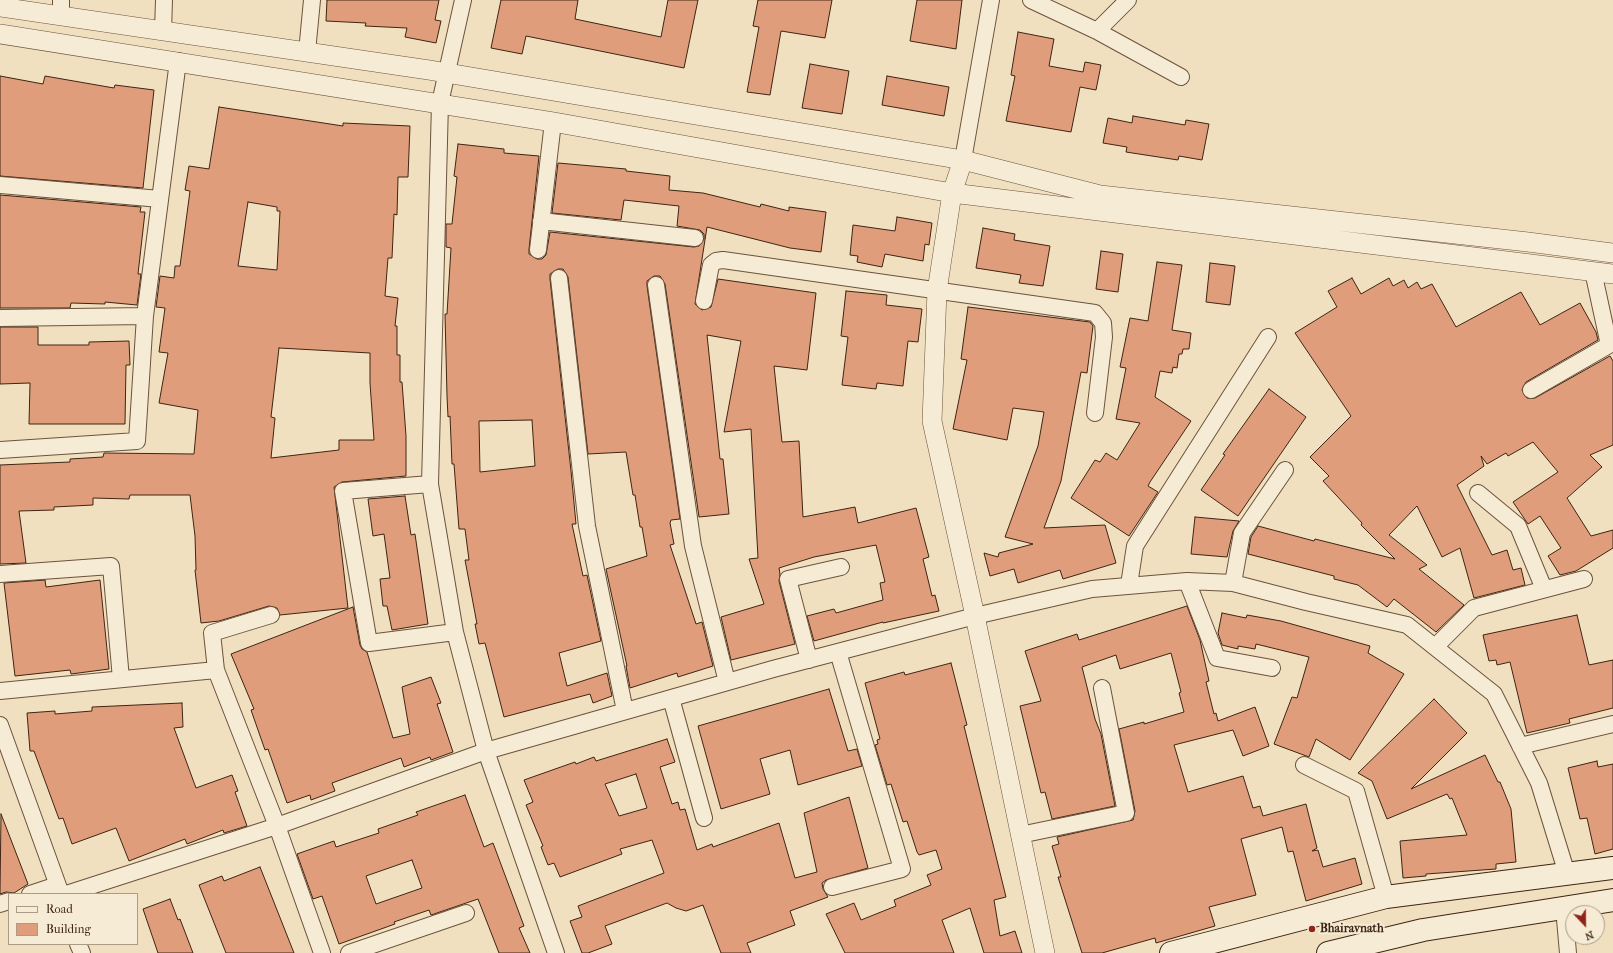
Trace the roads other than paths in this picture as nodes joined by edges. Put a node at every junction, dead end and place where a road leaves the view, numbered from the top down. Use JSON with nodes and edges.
{"nodes":[{"id":1,"x":164,"y":0,"type":"edge"},
{"id":2,"x":312,"y":0,"type":"edge"},
{"id":3,"x":463,"y":0,"type":"edge"},
{"id":4,"x":991,"y":0,"type":"edge"},
{"id":5,"x":1031,"y":0,"type":"edge"},
{"id":6,"x":1128,"y":0,"type":"edge"},
{"id":7,"x":0,"y":7,"type":"edge"},
{"id":8,"x":61,"y":8,"type":"edge"},
{"id":9,"x":163,"y":31,"type":"junction"},
{"id":10,"x":1097,"y":31,"type":"junction"},
{"id":11,"x":0,"y":34,"type":"edge"},
{"id":12,"x":307,"y":52,"type":"junction"},
{"id":13,"x":178,"y":61,"type":"junction"},
{"id":14,"x":446,"y":73,"type":"junction"},
{"id":15,"x":1181,"y":77,"type":"dead end"},
{"id":16,"x":440,"y":103,"type":"junction"},
{"id":17,"x":553,"y":122,"type":"junction"},
{"id":18,"x":963,"y":160,"type":"junction"},
{"id":19,"x":0,"y":185,"type":"edge"},
{"id":20,"x":952,"y":193,"type":"junction"},
{"id":21,"x":160,"y":198,"type":"junction"},
{"id":22,"x":541,"y":221,"type":"junction"},
{"id":23,"x":695,"y":238,"type":"dead end"},
{"id":24,"x":538,"y":250,"type":"dead end"},
{"id":25,"x":1613,"y":253,"type":"edge"},
{"id":26,"x":1593,"y":271,"type":"junction"},
{"id":27,"x":1613,"y":274,"type":"edge"},
{"id":28,"x":559,"y":278,"type":"dead end"},
{"id":29,"x":656,"y":285,"type":"dead end"},
{"id":30,"x":937,"y":291,"type":"junction"},
{"id":31,"x":704,"y":302,"type":"dead end"},
{"id":32,"x":145,"y":316,"type":"junction"},
{"id":33,"x":0,"y":318,"type":"edge"},
{"id":34,"x":1268,"y":337,"type":"dead end"},
{"id":35,"x":1531,"y":390,"type":"dead end"},
{"id":36,"x":1095,"y":413,"type":"dead end"},
{"id":37,"x":0,"y":450,"type":"edge"},
{"id":38,"x":1285,"y":470,"type":"dead end"},
{"id":39,"x":430,"y":484,"type":"junction"},
{"id":40,"x":1478,"y":493,"type":"dead end"},
{"id":41,"x":841,"y":567,"type":"dead end"},
{"id":42,"x":0,"y":574,"type":"edge"},
{"id":43,"x":1584,"y":579,"type":"dead end"},
{"id":44,"x":1187,"y":581,"type":"junction"},
{"id":45,"x":1233,"y":583,"type":"junction"},
{"id":46,"x":1129,"y":585,"type":"junction"},
{"id":47,"x":1544,"y":589,"type":"junction"},
{"id":48,"x":272,"y":615,"type":"dead end"},
{"id":49,"x":975,"y":616,"type":"junction"},
{"id":50,"x":455,"y":632,"type":"junction"},
{"id":51,"x":1435,"y":647,"type":"junction"},
{"id":52,"x":838,"y":652,"type":"junction"},
{"id":53,"x":809,"y":660,"type":"junction"},
{"id":54,"x":1272,"y":668,"type":"dead end"},
{"id":55,"x":216,"y":670,"type":"junction"},
{"id":56,"x":121,"y":679,"type":"junction"},
{"id":57,"x":727,"y":682,"type":"junction"},
{"id":58,"x":1102,"y":688,"type":"dead end"},
{"id":59,"x":0,"y":691,"type":"edge"},
{"id":60,"x":671,"y":698,"type":"junction"},
{"id":61,"x":625,"y":711,"type":"junction"},
{"id":62,"x":1613,"y":724,"type":"edge"},
{"id":63,"x":0,"y":725,"type":"edge"},
{"id":64,"x":1520,"y":746,"type":"junction"},
{"id":65,"x":486,"y":751,"type":"junction"},
{"id":66,"x":1304,"y":765,"type":"dead end"},
{"id":67,"x":704,"y":818,"type":"dead end"},
{"id":68,"x":277,"y":826,"type":"junction"},
{"id":69,"x":1020,"y":835,"type":"junction"},
{"id":70,"x":1613,"y":868,"type":"edge"},
{"id":71,"x":1566,"y":874,"type":"junction"},
{"id":72,"x":832,"y":887,"type":"dead end"},
{"id":73,"x":61,"y":891,"type":"edge"},
{"id":74,"x":40,"y":893,"type":"edge"},
{"id":75,"x":1386,"y":896,"type":"junction"},
{"id":76,"x":1613,"y":900,"type":"edge"},
{"id":77,"x":1564,"y":908,"type":"junction"},
{"id":78,"x":466,"y":913,"type":"dead end"},
{"id":79,"x":322,"y":953,"type":"edge"},
{"id":80,"x":349,"y":953,"type":"edge"},
{"id":81,"x":556,"y":953,"type":"edge"},
{"id":82,"x":1045,"y":953,"type":"edge"},
{"id":83,"x":1171,"y":953,"type":"edge"},
{"id":84,"x":1328,"y":953,"type":"edge"},
{"id":85,"x":1568,"y":953,"type":"edge"}],
"edges":[{"from":1,"to":9,"type":"street"},
{"from":2,"to":12,"type":"street"},
{"from":3,"to":14,"type":"street"},
{"from":4,"to":18,"type":"street"},
{"from":5,"to":10,"type":"street"},
{"from":6,"to":10,"type":"street"},
{"from":7,"to":8,"type":"street"},
{"from":8,"to":9,"type":"street"},
{"from":9,"to":12,"type":"street"},
{"from":10,"to":15,"type":"street"},
{"from":11,"to":13,"type":"street"},
{"from":12,"to":14,"type":"street"},
{"from":13,"to":16,"type":"street"},
{"from":13,"to":21,"type":"street"},
{"from":14,"to":16,"type":"street"},
{"from":14,"to":18,"type":"street"},
{"from":16,"to":17,"type":"street"},
{"from":16,"to":39,"type":"street"},
{"from":17,"to":20,"type":"street"},
{"from":17,"to":22,"type":"street"},
{"from":18,"to":20,"type":"street"},
{"from":18,"to":25,"type":"street"},
{"from":19,"to":21,"type":"street"},
{"from":20,"to":26,"type":"street"},
{"from":20,"to":30,"type":"street"},
{"from":21,"to":32,"type":"street"},
{"from":22,"to":23,"type":"street"},
{"from":22,"to":24,"type":"street"},
{"from":26,"to":27,"type":"street"},
{"from":26,"to":35,"type":"street"},
{"from":28,"to":61,"type":"street"},
{"from":29,"to":57,"type":"street"},
{"from":30,"to":31,"type":"street"},
{"from":30,"to":36,"type":"street"},
{"from":30,"to":49,"type":"street"},
{"from":32,"to":33,"type":"street"},
{"from":32,"to":37,"type":"street"},
{"from":34,"to":46,"type":"street"},
{"from":38,"to":45,"type":"street"},
{"from":39,"to":50,"type":"street"},
{"from":39,"to":50,"type":"street"},
{"from":40,"to":47,"type":"street"},
{"from":41,"to":53,"type":"street"},
{"from":42,"to":56,"type":"street"},
{"from":43,"to":47,"type":"street"},
{"from":44,"to":45,"type":"street"},
{"from":44,"to":46,"type":"street"},
{"from":44,"to":54,"type":"street"},
{"from":45,"to":51,"type":"street"},
{"from":46,"to":49,"type":"street"},
{"from":47,"to":51,"type":"street"},
{"from":48,"to":55,"type":"street"},
{"from":49,"to":52,"type":"street"},
{"from":49,"to":69,"type":"street"},
{"from":50,"to":65,"type":"street"},
{"from":51,"to":64,"type":"street"},
{"from":52,"to":53,"type":"street"},
{"from":52,"to":72,"type":"street"},
{"from":53,"to":57,"type":"street"},
{"from":55,"to":56,"type":"street"},
{"from":55,"to":68,"type":"street"},
{"from":56,"to":59,"type":"street"},
{"from":57,"to":60,"type":"street"},
{"from":58,"to":69,"type":"street"},
{"from":60,"to":61,"type":"street"},
{"from":60,"to":67,"type":"street"},
{"from":61,"to":65,"type":"street"},
{"from":62,"to":64,"type":"street"},
{"from":63,"to":73,"type":"street"},
{"from":64,"to":71,"type":"street"},
{"from":65,"to":68,"type":"street"},
{"from":65,"to":81,"type":"street"},
{"from":66,"to":75,"type":"street"},
{"from":68,"to":73,"type":"street"},
{"from":68,"to":79,"type":"street"},
{"from":69,"to":82,"type":"street"},
{"from":70,"to":71,"type":"main road"},
{"from":71,"to":75,"type":"main road"},
{"from":73,"to":74,"type":"street"},
{"from":75,"to":83,"type":"main road"},
{"from":76,"to":77,"type":"main road"},
{"from":77,"to":84,"type":"main road"},
{"from":77,"to":85,"type":"street"},
{"from":78,"to":80,"type":"street"}]}
